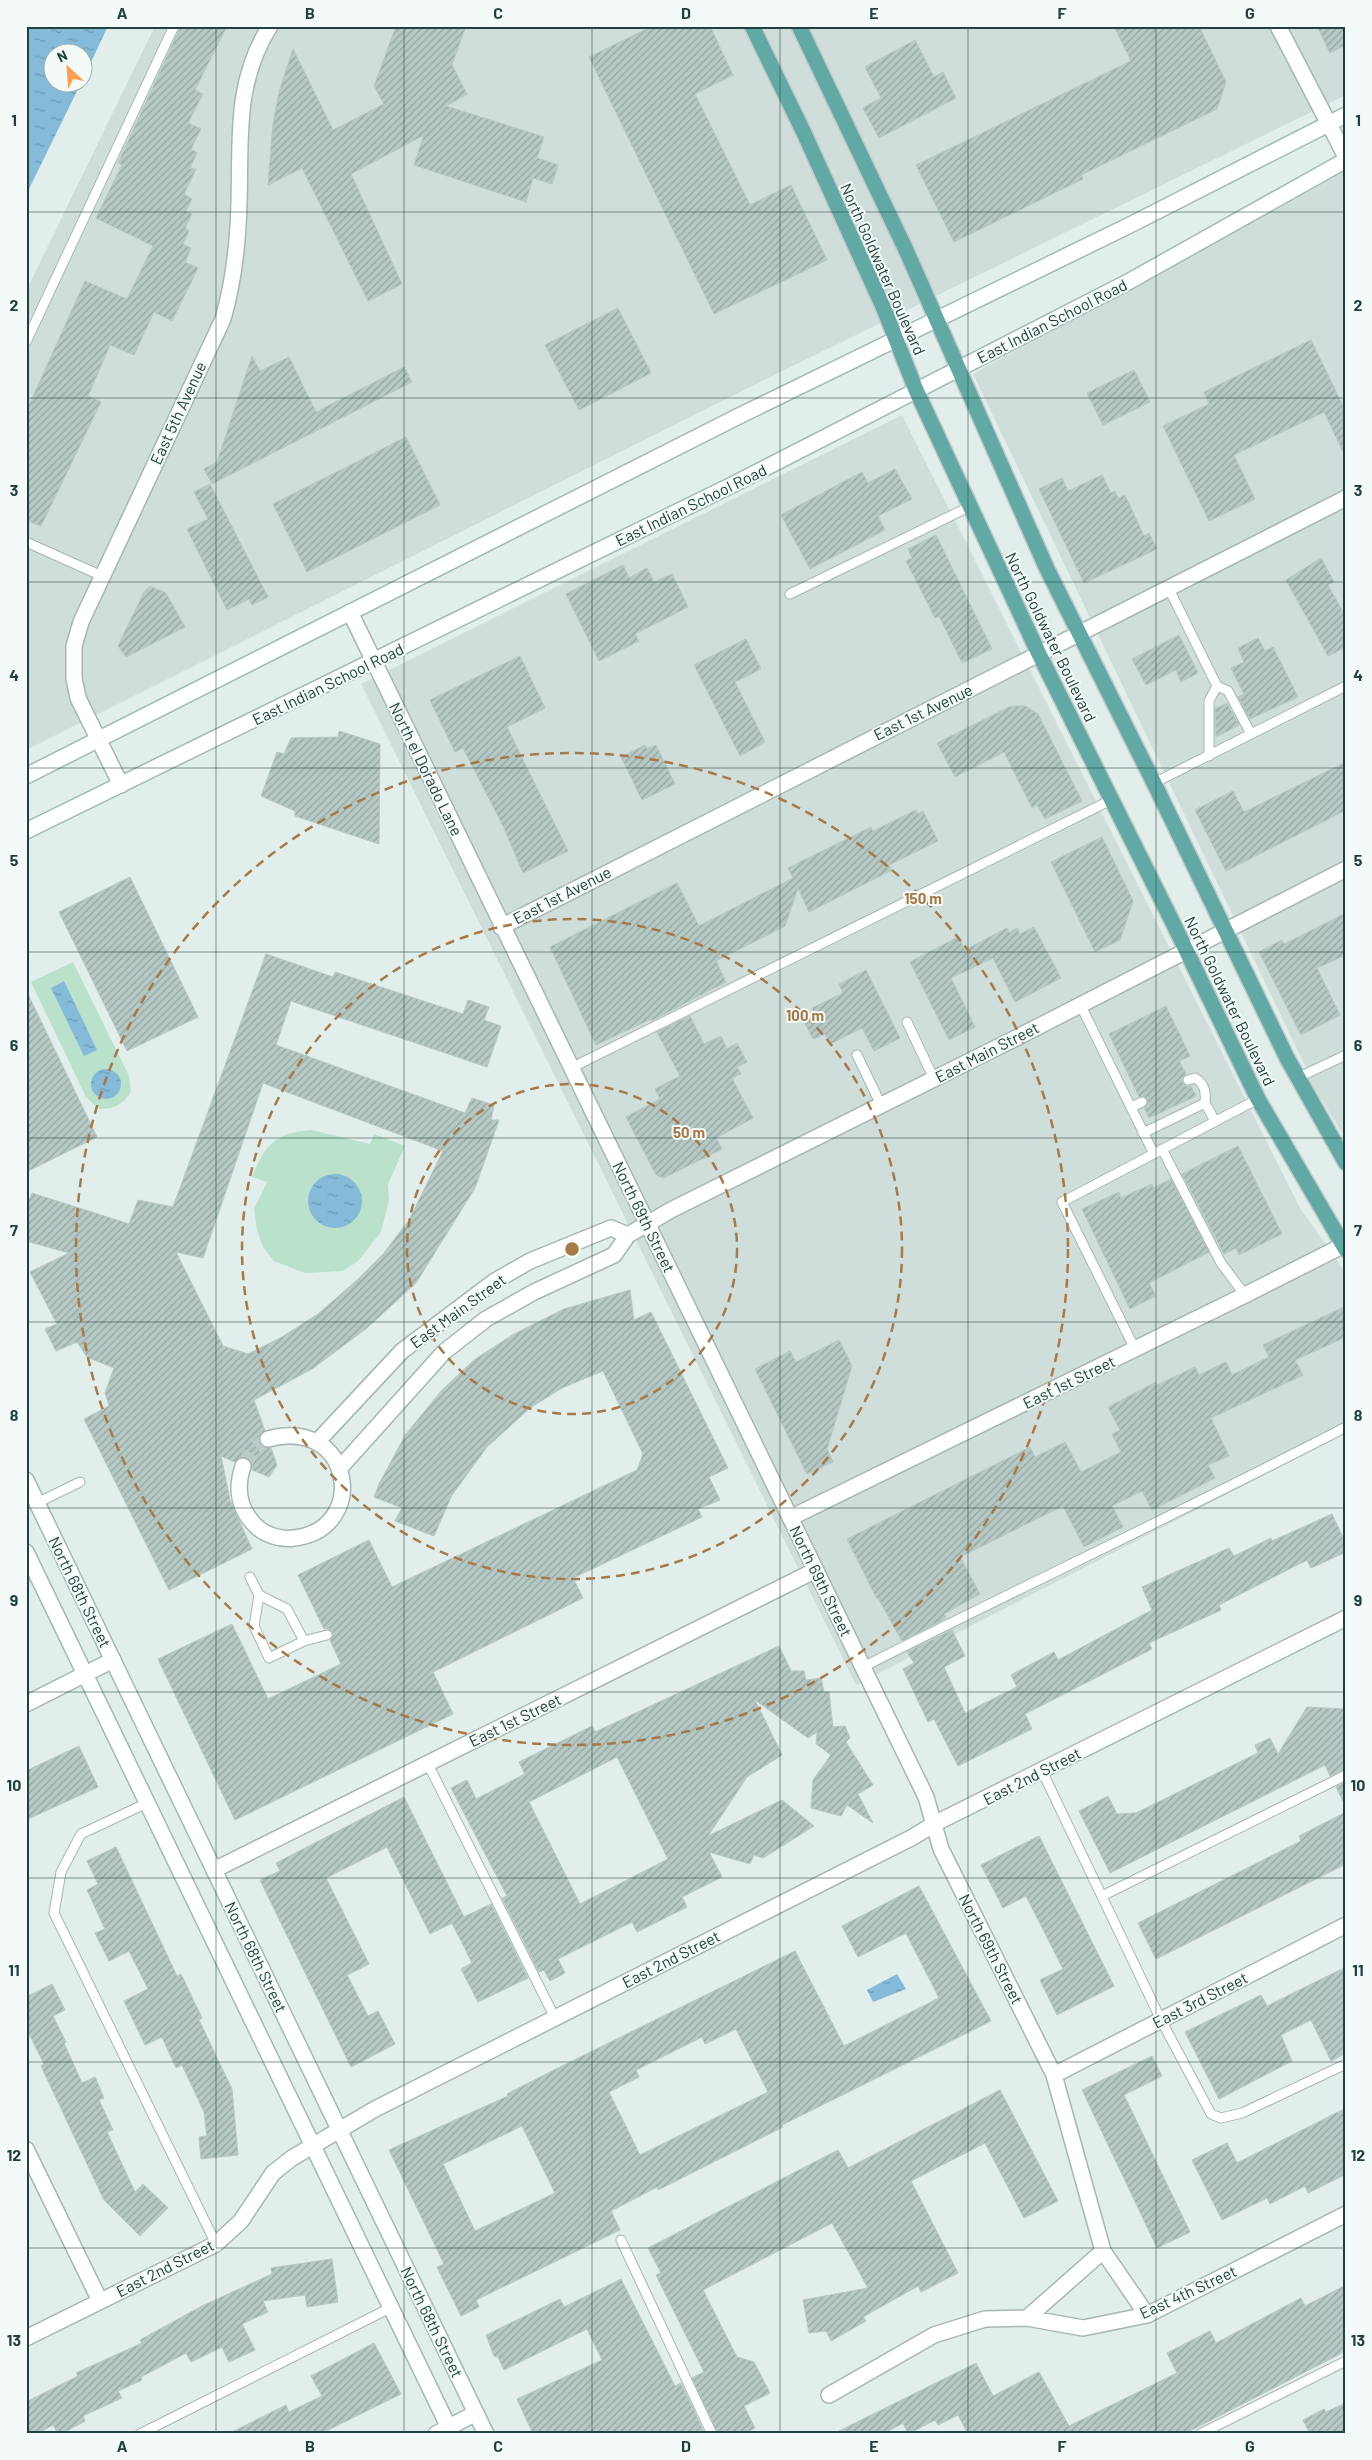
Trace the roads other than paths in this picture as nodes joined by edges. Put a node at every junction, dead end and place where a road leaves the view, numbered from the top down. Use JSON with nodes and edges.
{"nodes":[{"id":1,"x":174,"y":26,"type":"edge"},
{"id":2,"x":270,"y":26,"type":"edge"},
{"id":3,"x":752,"y":26,"type":"edge"},
{"id":4,"x":799,"y":26,"type":"edge"},
{"id":5,"x":1278,"y":26,"type":"edge"},
{"id":6,"x":1346,"y":115,"type":"edge"},
{"id":7,"x":1328,"y":124,"type":"junction"},
{"id":8,"x":1346,"y":158,"type":"edge"},
{"id":9,"x":937,"y":319,"type":"junction"},
{"id":10,"x":896,"y":338,"type":"junction"},
{"id":11,"x":26,"y":342,"type":"edge"},
{"id":12,"x":958,"y":368,"type":"junction"},
{"id":13,"x":916,"y":390,"type":"junction"},
{"id":14,"x":1346,"y":498,"type":"edge"},
{"id":15,"x":971,"y":506,"type":"junction"},
{"id":16,"x":26,"y":542,"type":"edge"},
{"id":17,"x":102,"y":576,"type":"junction"},
{"id":18,"x":1169,"y":589,"type":"junction"},
{"id":19,"x":790,"y":594,"type":"dead end"},
{"id":20,"x":350,"y":612,"type":"junction"},
{"id":21,"x":1079,"y":634,"type":"junction"},
{"id":22,"x":1039,"y":654,"type":"junction"},
{"id":23,"x":374,"y":662,"type":"junction"},
{"id":24,"x":1217,"y":686,"type":"junction"},
{"id":25,"x":1346,"y":686,"type":"edge"},
{"id":26,"x":1251,"y":734,"type":"junction"},
{"id":27,"x":98,"y":739,"type":"junction"},
{"id":28,"x":1209,"y":756,"type":"junction"},
{"id":29,"x":26,"y":776,"type":"edge"},
{"id":30,"x":1154,"y":783,"type":"junction"},
{"id":31,"x":121,"y":785,"type":"junction"},
{"id":32,"x":1111,"y":800,"type":"junction"},
{"id":33,"x":26,"y":831,"type":"edge"},
{"id":34,"x":1346,"y":870,"type":"edge"},
{"id":35,"x":501,"y":927,"type":"junction"},
{"id":36,"x":1225,"y":930,"type":"junction"},
{"id":37,"x":1186,"y":950,"type":"junction"},
{"id":38,"x":1080,"y":1004,"type":"junction"},
{"id":39,"x":907,"y":1022,"type":"dead end"},
{"id":40,"x":857,"y":1055,"type":"dead end"},
{"id":41,"x":1346,"y":1055,"type":"edge"},
{"id":42,"x":571,"y":1068,"type":"junction"},
{"id":43,"x":1297,"y":1078,"type":"junction"},
{"id":44,"x":934,"y":1079,"type":"junction"},
{"id":45,"x":1188,"y":1080,"type":"dead end"},
{"id":46,"x":1258,"y":1099,"type":"junction"},
{"id":47,"x":1142,"y":1102,"type":"dead end"},
{"id":48,"x":1205,"y":1103,"type":"junction"},
{"id":49,"x":881,"y":1105,"type":"junction"},
{"id":50,"x":1131,"y":1107,"type":"junction"},
{"id":51,"x":1215,"y":1121,"type":"junction"},
{"id":52,"x":1143,"y":1133,"type":"junction"},
{"id":53,"x":1162,"y":1149,"type":"junction"},
{"id":54,"x":1154,"y":1154,"type":"junction"},
{"id":55,"x":1346,"y":1163,"type":"edge"},
{"id":56,"x":647,"y":1224,"type":"junction"},
{"id":57,"x":628,"y":1235,"type":"junction"},
{"id":58,"x":1345,"y":1246,"type":"edge"},
{"id":59,"x":1245,"y":1296,"type":"junction"},
{"id":60,"x":1135,"y":1350,"type":"junction"},
{"id":61,"x":1346,"y":1427,"type":"edge"},
{"id":62,"x":268,"y":1439,"type":"tunnel mouth"},
{"id":63,"x":317,"y":1442,"type":"junction"},
{"id":64,"x":243,"y":1466,"type":"tunnel mouth"},
{"id":65,"x":340,"y":1469,"type":"junction"},
{"id":66,"x":26,"y":1480,"type":"edge"},
{"id":67,"x":80,"y":1482,"type":"dead end"},
{"id":68,"x":32,"y":1506,"type":"edge"},
{"id":69,"x":790,"y":1518,"type":"junction"},
{"id":70,"x":26,"y":1552,"type":"edge"},
{"id":71,"x":816,"y":1570,"type":"junction"},
{"id":72,"x":250,"y":1577,"type":"dead end"},
{"id":73,"x":259,"y":1595,"type":"junction"},
{"id":74,"x":1346,"y":1618,"type":"edge"},
{"id":75,"x":327,"y":1635,"type":"dead end"},
{"id":76,"x":304,"y":1641,"type":"junction"},
{"id":77,"x":113,"y":1660,"type":"junction"},
{"id":78,"x":863,"y":1667,"type":"junction"},
{"id":79,"x":85,"y":1674,"type":"junction"},
{"id":80,"x":26,"y":1704,"type":"edge"},
{"id":81,"x":428,"y":1764,"type":"junction"},
{"id":82,"x":1042,"y":1771,"type":"junction"},
{"id":83,"x":1346,"y":1775,"type":"edge"},
{"id":84,"x":147,"y":1803,"type":"junction"},
{"id":85,"x":934,"y":1824,"type":"junction"},
{"id":86,"x":214,"y":1870,"type":"junction"},
{"id":87,"x":1102,"y":1896,"type":"junction"},
{"id":88,"x":1346,"y":1925,"type":"edge"},
{"id":89,"x":555,"y":2018,"type":"junction"},
{"id":90,"x":1160,"y":2020,"type":"junction"},
{"id":91,"x":1346,"y":2064,"type":"edge"},
{"id":92,"x":1054,"y":2075,"type":"junction"},
{"id":93,"x":340,"y":2129,"type":"junction"},
{"id":94,"x":313,"y":2145,"type":"junction"},
{"id":95,"x":26,"y":2149,"type":"edge"},
{"id":96,"x":1346,"y":2214,"type":"edge"},
{"id":97,"x":621,"y":2240,"type":"dead end"},
{"id":98,"x":216,"y":2244,"type":"junction"},
{"id":99,"x":1103,"y":2251,"type":"junction"},
{"id":100,"x":100,"y":2301,"type":"junction"},
{"id":101,"x":392,"y":2307,"type":"junction"},
{"id":102,"x":1147,"y":2315,"type":"junction"},
{"id":103,"x":1027,"y":2318,"type":"junction"},
{"id":104,"x":26,"y":2338,"type":"edge"},
{"id":105,"x":1346,"y":2361,"type":"edge"},
{"id":106,"x":828,"y":2395,"type":"dead end"},
{"id":107,"x":476,"y":2413,"type":"junction"},
{"id":108,"x":445,"y":2431,"type":"edge"},
{"id":109,"x":140,"y":2434,"type":"edge"},
{"id":110,"x":486,"y":2434,"type":"edge"},
{"id":111,"x":712,"y":2434,"type":"edge"},
{"id":112,"x":1200,"y":2434,"type":"edge"}],
"edges":[{"from":1,"to":11,"type":"lane"},
{"from":2,"to":17,"type":"street","name":"East 5th Avenue"},
{"from":3,"to":10,"type":"main road","name":"North Goldwater Boulevard"},
{"from":4,"to":9,"type":"main road","name":"North Goldwater Boulevard"},
{"from":5,"to":7,"type":"street"},
{"from":6,"to":7,"type":"street"},
{"from":7,"to":8,"type":"street"},
{"from":7,"to":9,"type":"street"},
{"from":8,"to":12,"type":"street","name":"East Indian School Road"},
{"from":9,"to":10,"type":"street"},
{"from":9,"to":12,"type":"main road","name":"North Goldwater Boulevard"},
{"from":10,"to":13,"type":"main road","name":"North Goldwater Boulevard"},
{"from":10,"to":20,"type":"street"},
{"from":12,"to":13,"type":"street","name":"East Indian School Road"},
{"from":12,"to":21,"type":"main road","name":"North Goldwater Boulevard"},
{"from":13,"to":15,"type":"main road","name":"North Goldwater Boulevard"},
{"from":13,"to":23,"type":"street","name":"East Indian School Road"},
{"from":14,"to":18,"type":"street","name":"East 1st Avenue"},
{"from":15,"to":19,"type":"lane"},
{"from":15,"to":22,"type":"main road","name":"North Goldwater Boulevard"},
{"from":16,"to":17,"type":"lane"},
{"from":17,"to":27,"type":"street","name":"East 5th Avenue"},
{"from":18,"to":21,"type":"street","name":"East 1st Avenue"},
{"from":18,"to":24,"type":"lane"},
{"from":20,"to":23,"type":"street","name":"North el Dorado Lane"},
{"from":20,"to":27,"type":"street"},
{"from":21,"to":22,"type":"street","name":"East 1st Avenue"},
{"from":21,"to":30,"type":"main road","name":"North Goldwater Boulevard"},
{"from":22,"to":32,"type":"main road","name":"North Goldwater Boulevard"},
{"from":22,"to":35,"type":"street","name":"East 1st Avenue"},
{"from":23,"to":31,"type":"street","name":"East Indian School Road"},
{"from":23,"to":35,"type":"street","name":"North el Dorado Lane"},
{"from":24,"to":26,"type":"lane"},
{"from":24,"to":28,"type":"lane"},
{"from":25,"to":26,"type":"lane"},
{"from":26,"to":28,"type":"lane"},
{"from":27,"to":29,"type":"street"},
{"from":27,"to":31,"type":"street","name":"East 5th Avenue"},
{"from":28,"to":30,"type":"lane"},
{"from":30,"to":36,"type":"main road","name":"North Goldwater Boulevard"},
{"from":31,"to":33,"type":"street","name":"East Indian School Road"},
{"from":32,"to":37,"type":"main road","name":"North Goldwater Boulevard"},
{"from":32,"to":42,"type":"lane"},
{"from":34,"to":36,"type":"street","name":"East Main Street"},
{"from":35,"to":42,"type":"street","name":"North 69th Street"},
{"from":36,"to":37,"type":"street","name":"East Main Street"},
{"from":36,"to":43,"type":"main road","name":"North Goldwater Boulevard"},
{"from":37,"to":38,"type":"street","name":"East Main Street"},
{"from":37,"to":46,"type":"main road","name":"North Goldwater Boulevard"},
{"from":38,"to":44,"type":"street","name":"East Main Street"},
{"from":38,"to":50,"type":"lane"},
{"from":39,"to":44,"type":"lane"},
{"from":40,"to":49,"type":"lane"},
{"from":41,"to":43,"type":"lane"},
{"from":42,"to":56,"type":"street","name":"North 69th Street"},
{"from":43,"to":55,"type":"main road","name":"North Goldwater Boulevard"},
{"from":44,"to":49,"type":"street","name":"East Main Street"},
{"from":45,"to":48,"type":"lane"},
{"from":46,"to":51,"type":"lane"},
{"from":46,"to":58,"type":"main road","name":"North Goldwater Boulevard"},
{"from":47,"to":50,"type":"lane"},
{"from":48,"to":51,"type":"lane"},
{"from":48,"to":52,"type":"lane"},
{"from":49,"to":56,"type":"street","name":"East Main Street"},
{"from":50,"to":52,"type":"lane"},
{"from":51,"to":53,"type":"lane"},
{"from":52,"to":54,"type":"lane"},
{"from":53,"to":54,"type":"lane"},
{"from":53,"to":59,"type":"lane"},
{"from":54,"to":60,"type":"lane"},
{"from":56,"to":57,"type":"street","name":"East Main Street"},
{"from":56,"to":69,"type":"street","name":"North 69th Street"},
{"from":57,"to":63,"type":"street","name":"East Main Street"},
{"from":57,"to":65,"type":"street","name":"East Main Street"},
{"from":58,"to":59,"type":"street","name":"East 1st Street"},
{"from":59,"to":60,"type":"street","name":"East 1st Street"},
{"from":60,"to":69,"type":"street","name":"East 1st Street"},
{"from":61,"to":78,"type":"lane"},
{"from":62,"to":63,"type":"street"},
{"from":63,"to":65,"type":"street"},
{"from":64,"to":65,"type":"street"},
{"from":66,"to":68,"type":"street","name":"North 68th Street"},
{"from":67,"to":68,"type":"lane"},
{"from":68,"to":77,"type":"street","name":"North 68th Street"},
{"from":69,"to":71,"type":"street","name":"North 69th Street"},
{"from":70,"to":79,"type":"street","name":"North 68th Street"},
{"from":71,"to":78,"type":"street","name":"North 69th Street"},
{"from":71,"to":81,"type":"street","name":"East 1st Street"},
{"from":72,"to":73,"type":"lane"},
{"from":73,"to":76,"type":"lane"},
{"from":73,"to":76,"type":"lane"},
{"from":74,"to":82,"type":"street","name":"East 2nd Street"},
{"from":75,"to":76,"type":"lane"},
{"from":77,"to":79,"type":"street"},
{"from":77,"to":86,"type":"street","name":"North 68th Street"},
{"from":78,"to":85,"type":"street","name":"North 69th Street"},
{"from":79,"to":80,"type":"street"},
{"from":79,"to":84,"type":"street","name":"North 68th Street"},
{"from":81,"to":86,"type":"street","name":"East 1st Street"},
{"from":81,"to":89,"type":"lane"},
{"from":82,"to":85,"type":"street","name":"East 2nd Street"},
{"from":82,"to":87,"type":"lane"},
{"from":83,"to":87,"type":"lane"},
{"from":84,"to":94,"type":"street","name":"North 68th Street"},
{"from":84,"to":98,"type":"lane"},
{"from":85,"to":89,"type":"street","name":"East 2nd Street"},
{"from":85,"to":92,"type":"street","name":"North 69th Street"},
{"from":86,"to":93,"type":"street","name":"North 68th Street"},
{"from":87,"to":90,"type":"lane"},
{"from":88,"to":90,"type":"street","name":"East 3rd Street"},
{"from":89,"to":93,"type":"street","name":"East 2nd Street"},
{"from":90,"to":91,"type":"lane"},
{"from":90,"to":92,"type":"street","name":"East 3rd Street"},
{"from":92,"to":99,"type":"street","name":"North 69th Street"},
{"from":93,"to":94,"type":"street","name":"East 2nd Street"},
{"from":93,"to":107,"type":"street","name":"North 68th Street"},
{"from":94,"to":98,"type":"street","name":"East 2nd Street"},
{"from":94,"to":101,"type":"street","name":"North 68th Street"},
{"from":95,"to":100,"type":"street"},
{"from":96,"to":102,"type":"street","name":"East 4th Street"},
{"from":97,"to":111,"type":"lane"},
{"from":98,"to":100,"type":"street","name":"East 2nd Street"},
{"from":99,"to":102,"type":"street","name":"North 69th Street"},
{"from":99,"to":103,"type":"street"},
{"from":100,"to":104,"type":"street","name":"East 2nd Street"},
{"from":101,"to":108,"type":"street","name":"North 68th Street"},
{"from":101,"to":109,"type":"lane"},
{"from":102,"to":103,"type":"street","name":"East 4th Street"},
{"from":103,"to":106,"type":"street","name":"East 4th Street"},
{"from":105,"to":112,"type":"lane"},
{"from":107,"to":108,"type":"street"},
{"from":107,"to":110,"type":"street","name":"North 68th Street"}]}
